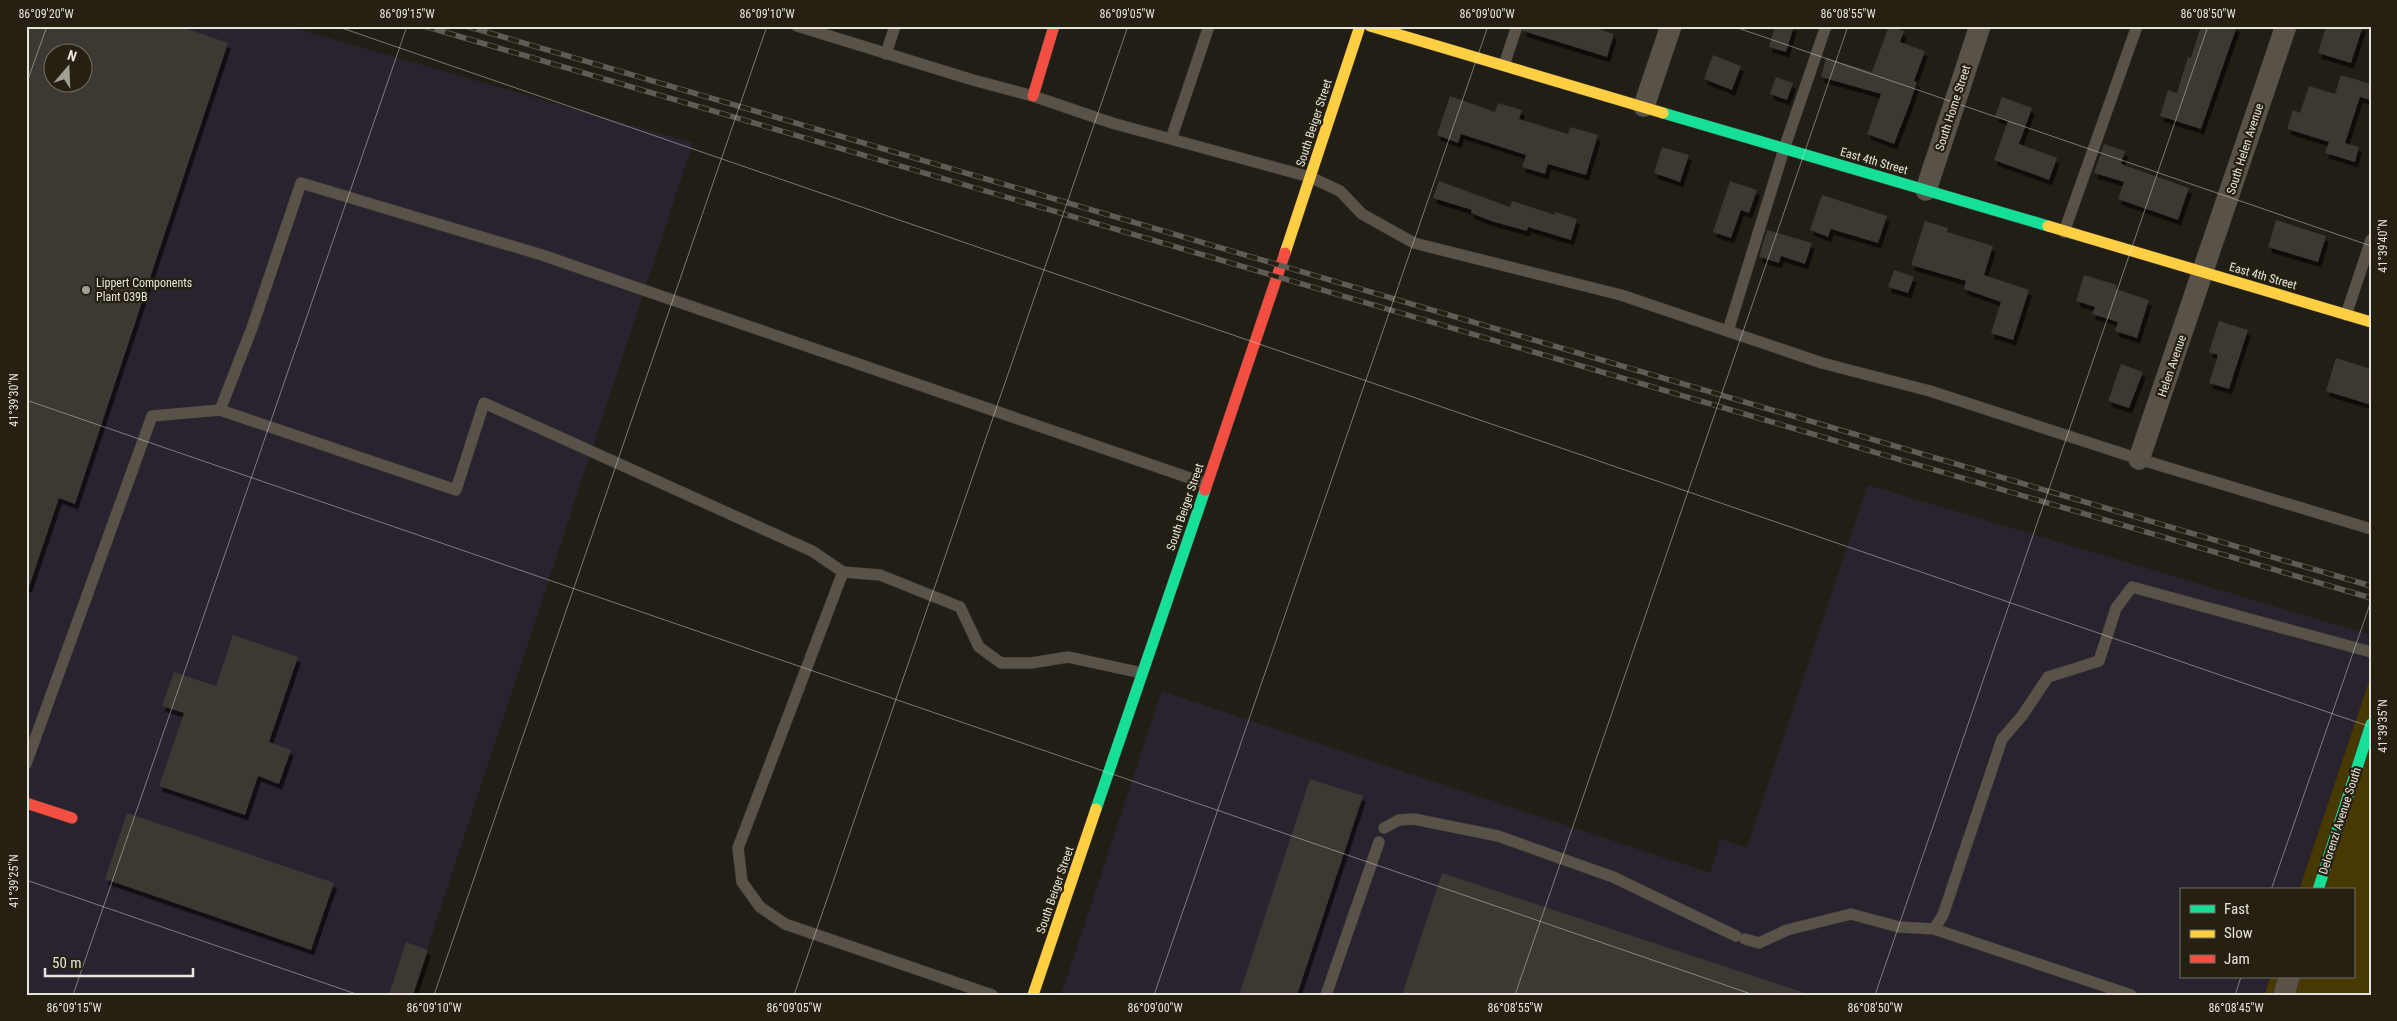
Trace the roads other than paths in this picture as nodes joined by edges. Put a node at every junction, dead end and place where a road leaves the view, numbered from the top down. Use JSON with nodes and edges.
{"nodes":[{"id":1,"x":797,"y":26,"type":"edge"},
{"id":2,"x":895,"y":26,"type":"edge"},
{"id":3,"x":1054,"y":26,"type":"edge"},
{"id":4,"x":1208,"y":26,"type":"edge"},
{"id":5,"x":1360,"y":26,"type":"edge"},
{"id":6,"x":1370,"y":26,"type":"edge"},
{"id":7,"x":1517,"y":26,"type":"edge"},
{"id":8,"x":1671,"y":26,"type":"edge"},
{"id":9,"x":1826,"y":26,"type":"edge"},
{"id":10,"x":1980,"y":26,"type":"edge"},
{"id":11,"x":2137,"y":26,"type":"edge"},
{"id":12,"x":2286,"y":26,"type":"edge"},
{"id":13,"x":886,"y":54,"type":"junction"},
{"id":14,"x":1504,"y":65,"type":"junction"},
{"id":15,"x":1033,"y":96,"type":"junction"},
{"id":16,"x":1644,"y":106,"type":"junction"},
{"id":17,"x":1172,"y":139,"type":"junction"},
{"id":18,"x":1784,"y":149,"type":"junction"},
{"id":19,"x":1310,"y":177,"type":"junction"},
{"id":20,"x":1926,"y":190,"type":"junction"},
{"id":21,"x":2064,"y":232,"type":"junction"},
{"id":22,"x":2371,"y":240,"type":"edge"},
{"id":23,"x":2204,"y":272,"type":"junction"},
{"id":24,"x":2346,"y":315,"type":"junction"},
{"id":25,"x":2371,"y":322,"type":"edge"},
{"id":26,"x":1728,"y":331,"type":"junction"},
{"id":27,"x":220,"y":410,"type":"junction"},
{"id":28,"x":2139,"y":459,"type":"junction"},
{"id":29,"x":1207,"y":484,"type":"junction"},
{"id":30,"x":2371,"y":529,"type":"edge"},
{"id":31,"x":843,"y":572,"type":"junction"},
{"id":32,"x":2371,"y":652,"type":"edge"},
{"id":33,"x":1143,"y":674,"type":"junction"},
{"id":34,"x":2371,"y":724,"type":"edge"},
{"id":35,"x":26,"y":764,"type":"edge"},
{"id":36,"x":26,"y":803,"type":"edge"},
{"id":37,"x":72,"y":818,"type":"dead end"},
{"id":38,"x":1384,"y":828,"type":"dead end"},
{"id":39,"x":1379,"y":842,"type":"dead end"},
{"id":40,"x":2319,"y":888,"type":"edge"},
{"id":41,"x":1934,"y":929,"type":"junction"},
{"id":42,"x":2289,"y":978,"type":"edge"},
{"id":43,"x":992,"y":995,"type":"edge"},
{"id":44,"x":1033,"y":995,"type":"edge"},
{"id":45,"x":1326,"y":995,"type":"edge"},
{"id":46,"x":2131,"y":995,"type":"edge"},
{"id":47,"x":2284,"y":995,"type":"edge"}],
"edges":[{"from":1,"to":13,"type":"lane"},
{"from":2,"to":13,"type":"lane"},
{"from":3,"to":15,"type":"street"},
{"from":4,"to":17,"type":"lane"},
{"from":5,"to":19,"type":"street","name":"South Beiger Street"},
{"from":6,"to":14,"type":"street","name":"East 4th Street"},
{"from":7,"to":14,"type":"lane"},
{"from":8,"to":16,"type":"street"},
{"from":9,"to":18,"type":"lane"},
{"from":10,"to":20,"type":"street","name":"South Home Street"},
{"from":11,"to":21,"type":"lane"},
{"from":12,"to":23,"type":"street","name":"South Helen Avenue"},
{"from":13,"to":15,"type":"lane"},
{"from":14,"to":16,"type":"street","name":"East 4th Street"},
{"from":15,"to":17,"type":"lane"},
{"from":16,"to":18,"type":"street","name":"East 4th Street"},
{"from":17,"to":19,"type":"lane"},
{"from":18,"to":20,"type":"street","name":"East 4th Street"},
{"from":18,"to":26,"type":"lane"},
{"from":19,"to":26,"type":"lane"},
{"from":19,"to":29,"type":"street","name":"South Beiger Street"},
{"from":20,"to":21,"type":"street","name":"East 4th Street"},
{"from":21,"to":23,"type":"street","name":"East 4th Street"},
{"from":22,"to":24,"type":"lane"},
{"from":23,"to":24,"type":"street","name":"East 4th Street"},
{"from":23,"to":28,"type":"street","name":"Helen Avenue"},
{"from":24,"to":25,"type":"street","name":"East 4th Street"},
{"from":26,"to":28,"type":"lane"},
{"from":27,"to":29,"type":"lane"},
{"from":27,"to":31,"type":"lane"},
{"from":27,"to":35,"type":"lane"},
{"from":28,"to":30,"type":"lane"},
{"from":29,"to":33,"type":"street","name":"South Beiger Street"},
{"from":31,"to":33,"type":"lane"},
{"from":31,"to":43,"type":"lane"},
{"from":32,"to":41,"type":"lane"},
{"from":33,"to":44,"type":"street","name":"South Beiger Street"},
{"from":34,"to":40,"type":"street","name":"Delorenzi Avenue South"},
{"from":36,"to":37,"type":"street"},
{"from":38,"to":41,"type":"lane"},
{"from":39,"to":45,"type":"lane"},
{"from":41,"to":46,"type":"lane"},
{"from":42,"to":47,"type":"street"}]}
